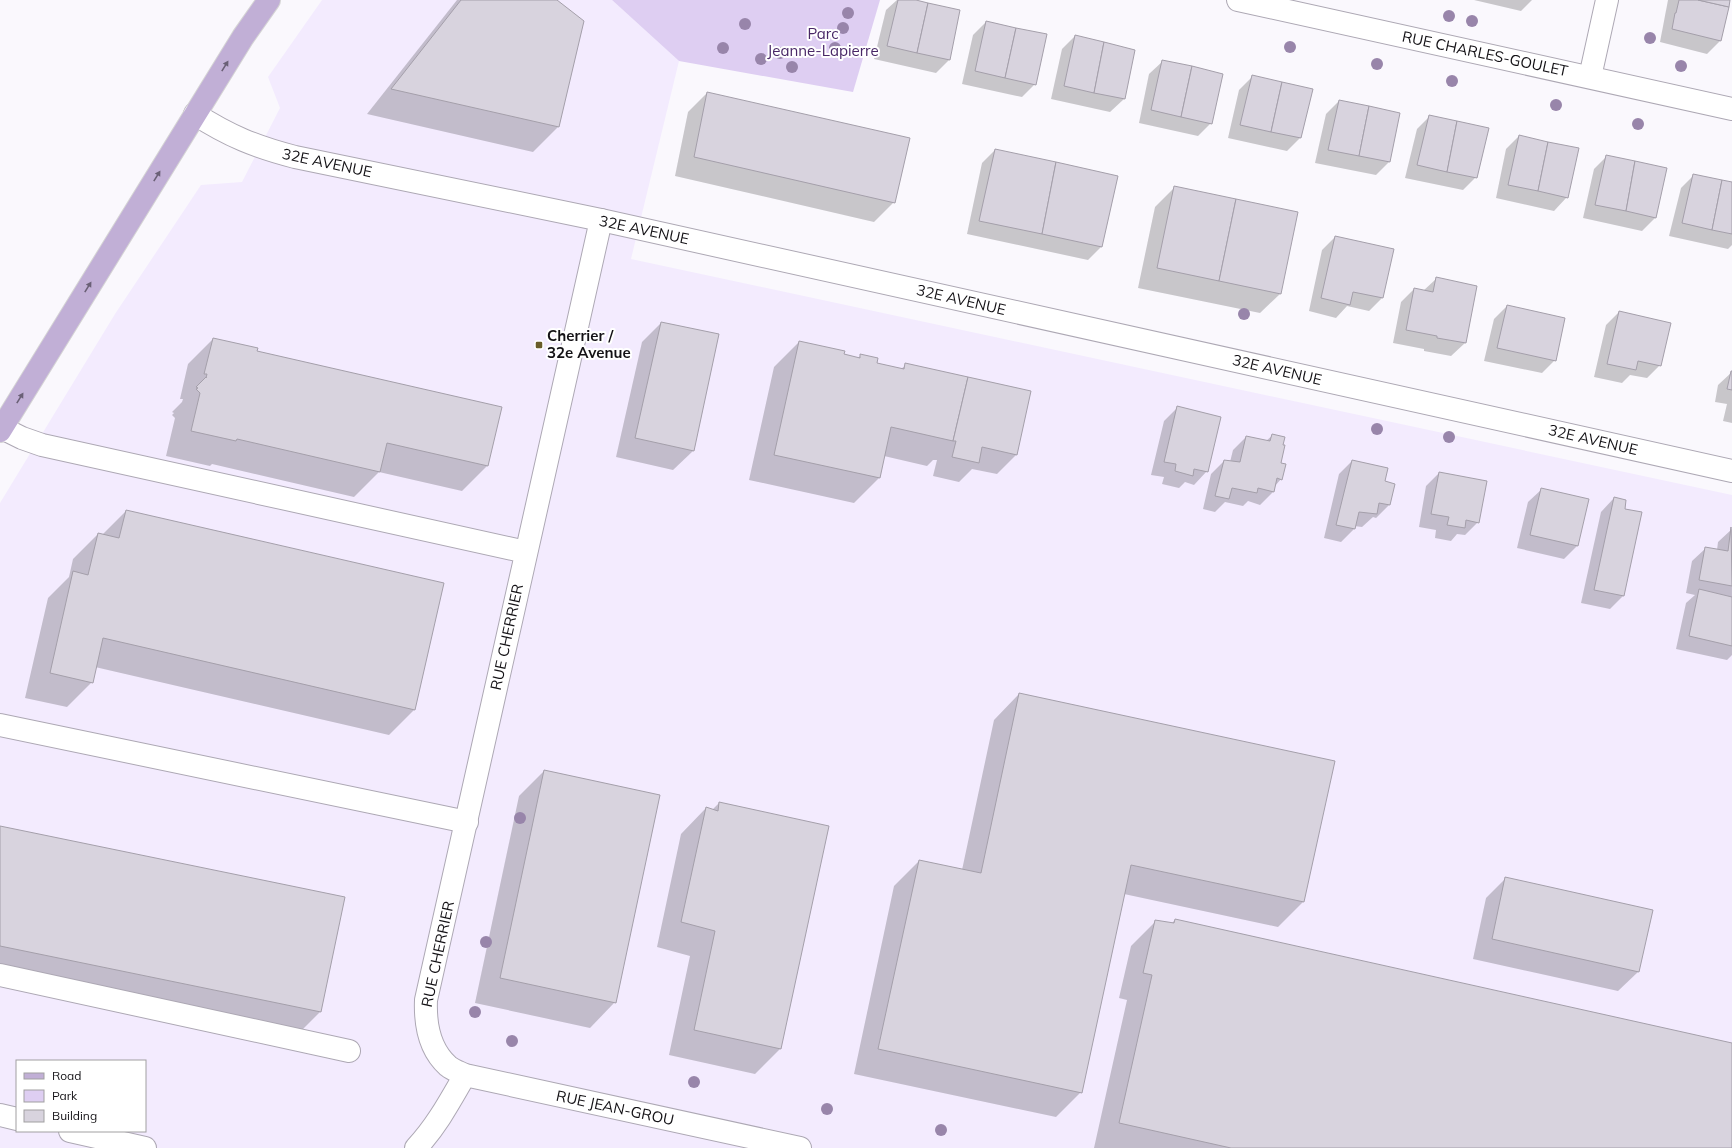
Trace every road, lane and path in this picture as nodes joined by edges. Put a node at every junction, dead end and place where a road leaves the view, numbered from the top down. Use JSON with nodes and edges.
{"nodes":[{"id":1,"x":269,"y":0,"type":"edge"},
{"id":2,"x":1238,"y":0,"type":"edge"},
{"id":3,"x":1607,"y":0,"type":"edge"},
{"id":4,"x":1264,"y":3,"type":"edge"},
{"id":5,"x":1590,"y":77,"type":"junction"},
{"id":6,"x":1732,"y":109,"type":"edge"},
{"id":7,"x":195,"y":114,"type":"junction"},
{"id":8,"x":601,"y":220,"type":"junction"},
{"id":9,"x":1,"y":430,"type":"edge"},
{"id":10,"x":1732,"y":471,"type":"edge"},
{"id":11,"x":526,"y":552,"type":"junction"},
{"id":12,"x":0,"y":724,"type":"edge"},
{"id":13,"x":467,"y":822,"type":"junction"},
{"id":14,"x":0,"y":975,"type":"edge"},
{"id":15,"x":349,"y":1051,"type":"dead end"},
{"id":16,"x":437,"y":1054,"type":"joint"},
{"id":17,"x":465,"y":1075,"type":"junction"},
{"id":18,"x":0,"y":1115,"type":"edge"},
{"id":19,"x":16,"y":1119,"type":"edge"},
{"id":20,"x":74,"y":1132,"type":"edge"},
{"id":21,"x":145,"y":1148,"type":"edge"},
{"id":22,"x":416,"y":1148,"type":"edge"},
{"id":23,"x":800,"y":1148,"type":"edge"}],
"edges":[{"from":7,"to":1,"type":"main road","one_way":true},
{"from":2,"to":4,"type":"street","name":"RUE CHARLES-GOULET"},
{"from":3,"to":5,"type":"street"},
{"from":4,"to":5,"type":"street","name":"RUE CHARLES-GOULET"},
{"from":5,"to":6,"type":"street","name":"RUE CHARLES-GOULET"},
{"from":7,"to":8,"type":"street","name":"32E AVENUE"},
{"from":9,"to":7,"type":"main road","one_way":true},
{"from":8,"to":10,"type":"street","name":"32E AVENUE"},
{"from":8,"to":11,"type":"street","name":"RUE CHERRIER"},
{"from":9,"to":11,"type":"street"},
{"from":11,"to":13,"type":"street","name":"RUE CHERRIER"},
{"from":12,"to":13,"type":"street"},
{"from":13,"to":16,"type":"street","name":"RUE CHERRIER"},
{"from":14,"to":15,"type":"street"},
{"from":16,"to":17,"type":"street","name":"RUE JEAN-GROU"},
{"from":17,"to":22,"type":"street"},
{"from":17,"to":23,"type":"street","name":"RUE JEAN-GROU"},
{"from":18,"to":19,"type":"street"},
{"from":20,"to":21,"type":"street"}]}
